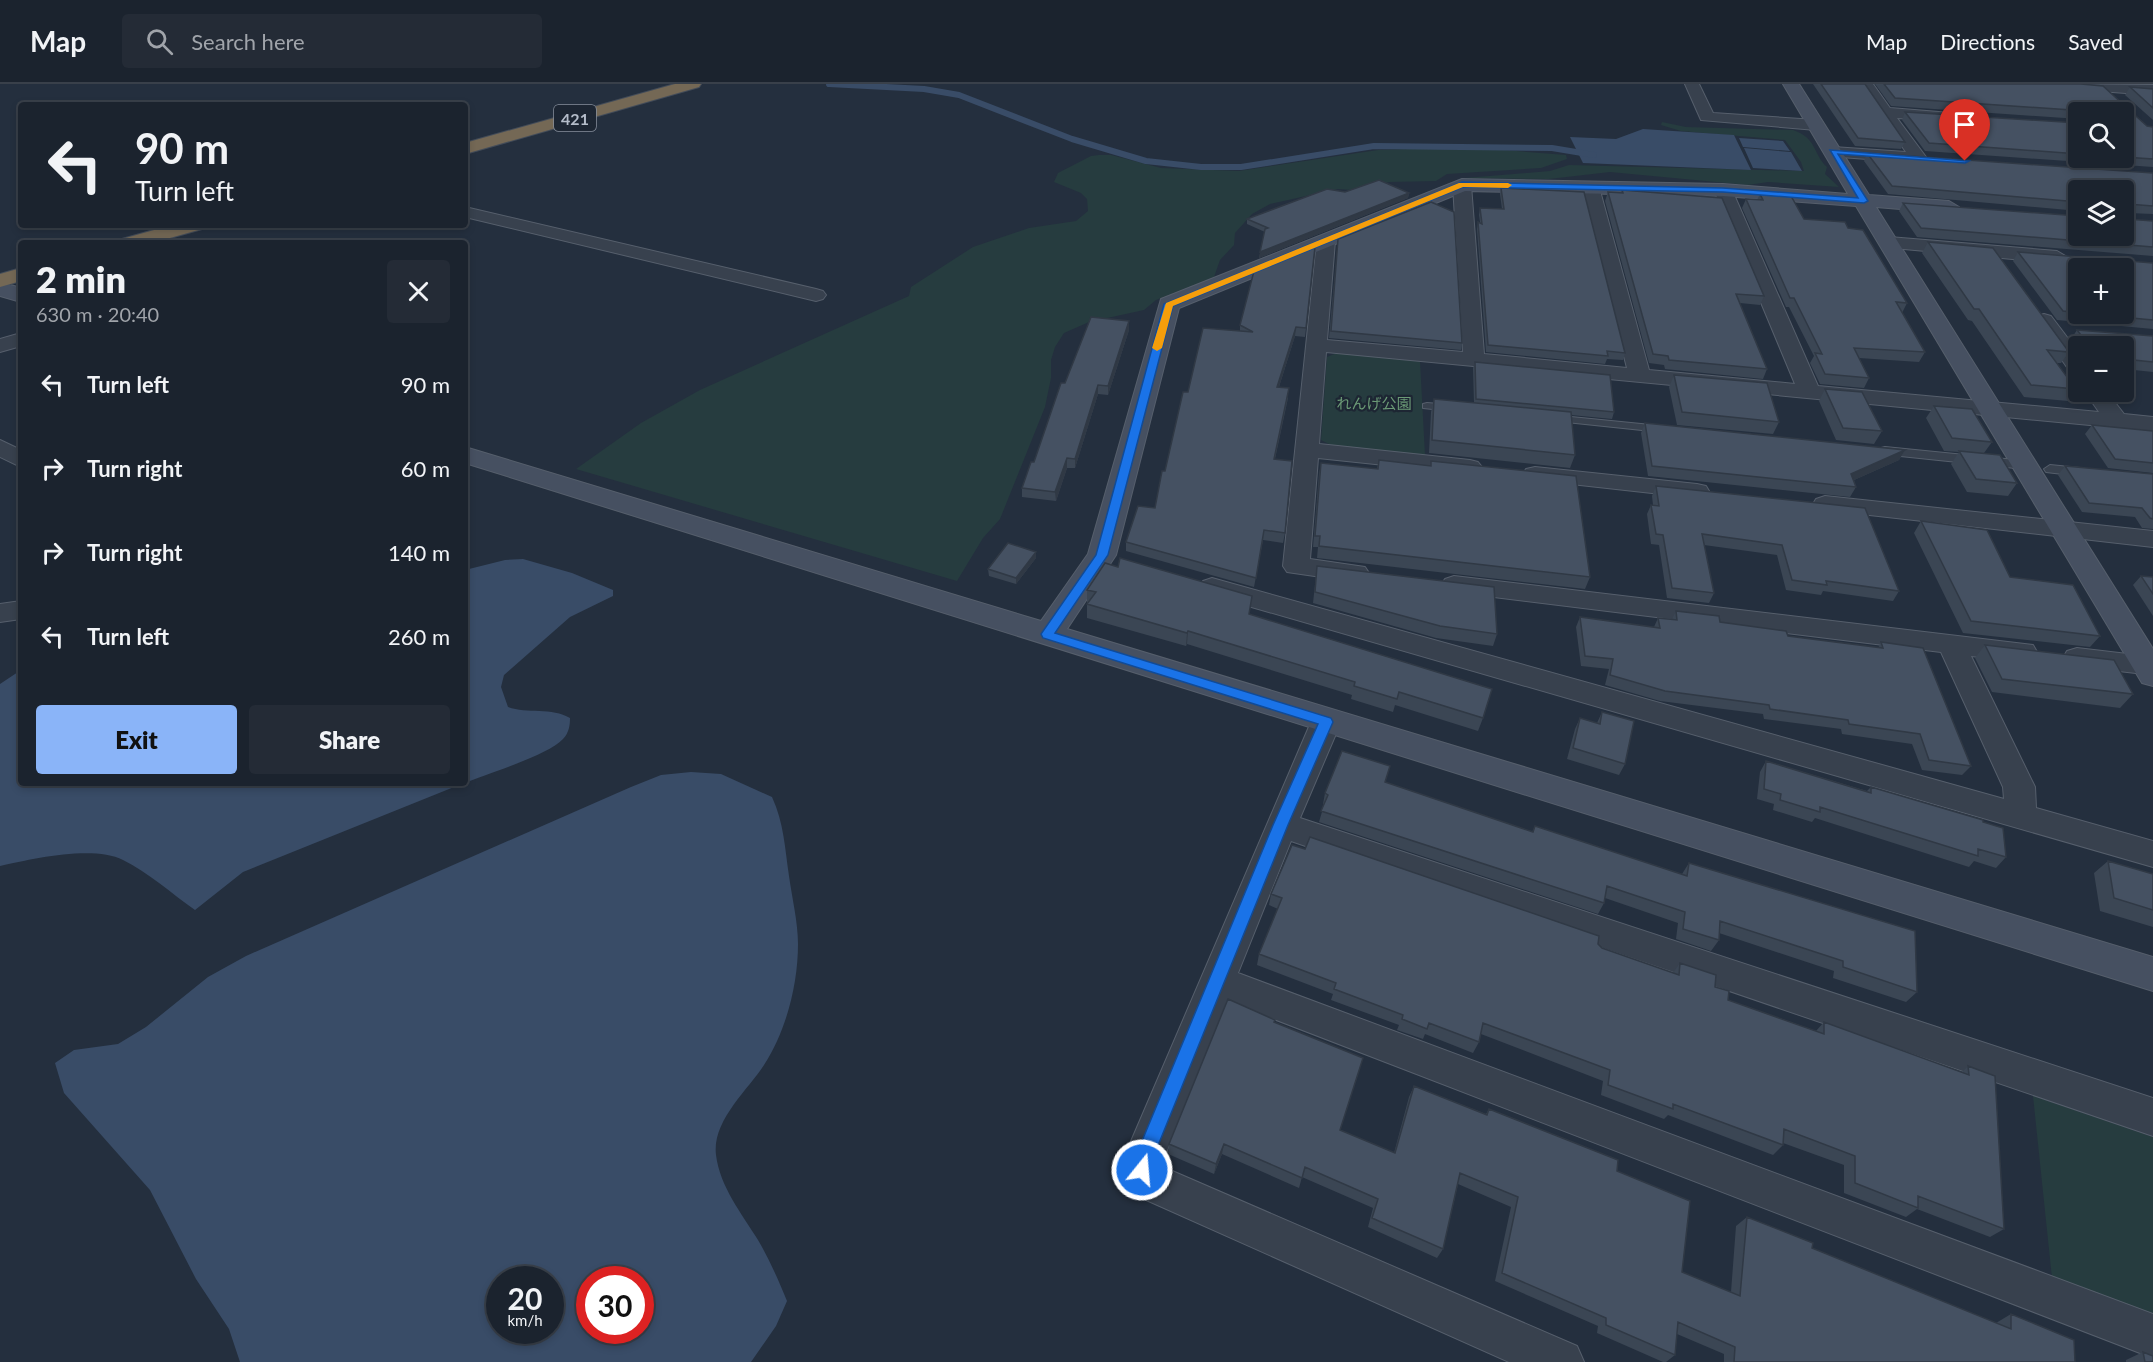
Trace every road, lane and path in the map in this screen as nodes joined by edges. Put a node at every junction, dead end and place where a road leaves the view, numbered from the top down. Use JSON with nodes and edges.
{"nodes":[{"id":1,"x":1692,"y":84,"type":"edge"},
{"id":2,"x":1791,"y":84,"type":"edge"},
{"id":3,"x":1865,"y":84,"type":"edge"},
{"id":4,"x":2058,"y":84,"type":"edge"},
{"id":5,"x":689,"y":85,"type":"edge"},
{"id":6,"x":2104,"y":87,"type":"junction"},
{"id":7,"x":2153,"y":90,"type":"edge"},
{"id":8,"x":2120,"y":101,"type":"edge"},
{"id":9,"x":1885,"y":112,"type":"junction"},
{"id":10,"x":1965,"y":117,"type":"edge"},
{"id":11,"x":1816,"y":125,"type":"junction"},
{"id":12,"x":468,"y":148,"type":"edge"},
{"id":13,"x":1833,"y":152,"type":"junction"},
{"id":14,"x":1462,"y":185,"type":"junction"},
{"id":15,"x":1590,"y":187,"type":"junction"},
{"id":16,"x":1723,"y":190,"type":"junction"},
{"id":17,"x":1864,"y":201,"type":"junction"},
{"id":18,"x":1966,"y":208,"type":"edge"},
{"id":19,"x":468,"y":213,"type":"edge"},
{"id":20,"x":184,"y":228,"type":"edge"},
{"id":21,"x":140,"y":240,"type":"edge"},
{"id":22,"x":1326,"y":241,"type":"junction"},
{"id":23,"x":1889,"y":243,"type":"junction"},
{"id":24,"x":1994,"y":252,"type":"junction"},
{"id":25,"x":2074,"y":258,"type":"edge"},
{"id":26,"x":2008,"y":271,"type":"edge"},
{"id":27,"x":18,"y":275,"type":"edge"},
{"id":28,"x":0,"y":281,"type":"edge"},
{"id":29,"x":0,"y":289,"type":"edge"},
{"id":30,"x":18,"y":294,"type":"edge"},
{"id":31,"x":816,"y":295,"type":"dead end"},
{"id":32,"x":2036,"y":309,"type":"edge"},
{"id":33,"x":2050,"y":328,"type":"junction"},
{"id":34,"x":2073,"y":330,"type":"dead end"},
{"id":35,"x":18,"y":340,"type":"edge"},
{"id":36,"x":1316,"y":345,"type":"junction"},
{"id":37,"x":0,"y":346,"type":"edge"},
{"id":38,"x":2068,"y":353,"type":"edge"},
{"id":39,"x":1474,"y":360,"type":"junction"},
{"id":40,"x":1640,"y":375,"type":"junction"},
{"id":41,"x":1809,"y":391,"type":"junction"},
{"id":42,"x":2103,"y":402,"type":"edge"},
{"id":43,"x":1427,"y":406,"type":"dead end"},
{"id":44,"x":1989,"y":408,"type":"junction"},
{"id":45,"x":1462,"y":409,"type":"edge"},
{"id":46,"x":1533,"y":416,"type":"edge"},
{"id":47,"x":2117,"y":421,"type":"junction"},
{"id":48,"x":2153,"y":424,"type":"edge"},
{"id":49,"x":1673,"y":430,"type":"edge"},
{"id":50,"x":0,"y":447,"type":"edge"},
{"id":51,"x":1306,"y":450,"type":"junction"},
{"id":52,"x":1873,"y":450,"type":"edge"},
{"id":53,"x":468,"y":456,"type":"edge"},
{"id":54,"x":18,"y":458,"type":"edge"},
{"id":55,"x":2025,"y":465,"type":"junction"},
{"id":56,"x":2050,"y":469,"type":"dead end"},
{"id":57,"x":2096,"y":474,"type":"edge"},
{"id":58,"x":1725,"y":494,"type":"edge"},
{"id":59,"x":1807,"y":502,"type":"edge"},
{"id":60,"x":2066,"y":530,"type":"junction"},
{"id":61,"x":2153,"y":539,"type":"edge"},
{"id":62,"x":1296,"y":566,"type":"junction"},
{"id":63,"x":1379,"y":576,"type":"edge"},
{"id":64,"x":1190,"y":580,"type":"edge"},
{"id":65,"x":1426,"y":582,"type":"edge"},
{"id":66,"x":1290,"y":609,"type":"junction"},
{"id":67,"x":18,"y":610,"type":"edge"},
{"id":68,"x":0,"y":613,"type":"edge"},
{"id":69,"x":1047,"y":634,"type":"junction"},
{"id":70,"x":1951,"y":643,"type":"junction"},
{"id":71,"x":2150,"y":671,"type":"edge"},
{"id":72,"x":1326,"y":722,"type":"junction"},
{"id":73,"x":2021,"y":816,"type":"junction"},
{"id":74,"x":1281,"y":825,"type":"junction"},
{"id":75,"x":2153,"y":854,"type":"edge"},
{"id":76,"x":2153,"y":974,"type":"edge"},
{"id":77,"x":1217,"y":981,"type":"junction"},
{"id":78,"x":2153,"y":1117,"type":"edge"},
{"id":79,"x":2153,"y":1336,"type":"edge"},
{"id":80,"x":1561,"y":1362,"type":"edge"}],
"edges":[{"from":1,"to":11,"type":"street"},
{"from":2,"to":11,"type":"street"},
{"from":3,"to":9,"type":"street"},
{"from":4,"to":6,"type":"street"},
{"from":5,"to":12,"type":"highway","number":"421"},
{"from":6,"to":7,"type":"street"},
{"from":6,"to":8,"type":"street"},
{"from":9,"to":10,"type":"street"},
{"from":9,"to":13,"type":"street"},
{"from":11,"to":13,"type":"street"},
{"from":13,"to":17,"type":"street"},
{"from":14,"to":15,"type":"street"},
{"from":14,"to":22,"type":"street"},
{"from":14,"to":39,"type":"street"},
{"from":15,"to":16,"type":"street"},
{"from":15,"to":40,"type":"street"},
{"from":16,"to":17,"type":"street"},
{"from":16,"to":41,"type":"street"},
{"from":17,"to":18,"type":"street"},
{"from":17,"to":23,"type":"street"},
{"from":19,"to":31,"type":"street"},
{"from":20,"to":21,"type":"highway"},
{"from":22,"to":36,"type":"street"},
{"from":22,"to":69,"type":"street"},
{"from":23,"to":24,"type":"street"},
{"from":23,"to":44,"type":"street"},
{"from":24,"to":25,"type":"street"},
{"from":24,"to":26,"type":"street"},
{"from":27,"to":28,"type":"highway"},
{"from":29,"to":30,"type":"street"},
{"from":32,"to":33,"type":"street"},
{"from":33,"to":34,"type":"street"},
{"from":33,"to":38,"type":"street"},
{"from":35,"to":37,"type":"street"},
{"from":36,"to":39,"type":"street"},
{"from":36,"to":51,"type":"street"},
{"from":39,"to":40,"type":"street"},
{"from":40,"to":41,"type":"street"},
{"from":41,"to":44,"type":"street"},
{"from":42,"to":47,"type":"street"},
{"from":43,"to":45,"type":"lane"},
{"from":44,"to":47,"type":"street"},
{"from":44,"to":55,"type":"street"},
{"from":46,"to":49,"type":"lane"},
{"from":47,"to":48,"type":"street"},
{"from":50,"to":54,"type":"street"},
{"from":51,"to":58,"type":"street"},
{"from":51,"to":62,"type":"street"},
{"from":52,"to":55,"type":"lane"},
{"from":53,"to":69,"type":"street"},
{"from":55,"to":60,"type":"street"},
{"from":56,"to":57,"type":"lane"},
{"from":59,"to":60,"type":"street"},
{"from":60,"to":61,"type":"street"},
{"from":60,"to":71,"type":"street"},
{"from":62,"to":63,"type":"street"},
{"from":62,"to":66,"type":"street"},
{"from":64,"to":66,"type":"street"},
{"from":65,"to":70,"type":"street"},
{"from":66,"to":73,"type":"street"},
{"from":67,"to":68,"type":"street"},
{"from":69,"to":72,"type":"street"},
{"from":70,"to":71,"type":"street"},
{"from":70,"to":73,"type":"street"},
{"from":72,"to":74,"type":"street"},
{"from":72,"to":76,"type":"street"},
{"from":73,"to":75,"type":"street"},
{"from":74,"to":77,"type":"street"},
{"from":74,"to":78,"type":"street"},
{"from":77,"to":79,"type":"street"},
{"from":77,"to":80,"type":"street"}]}
